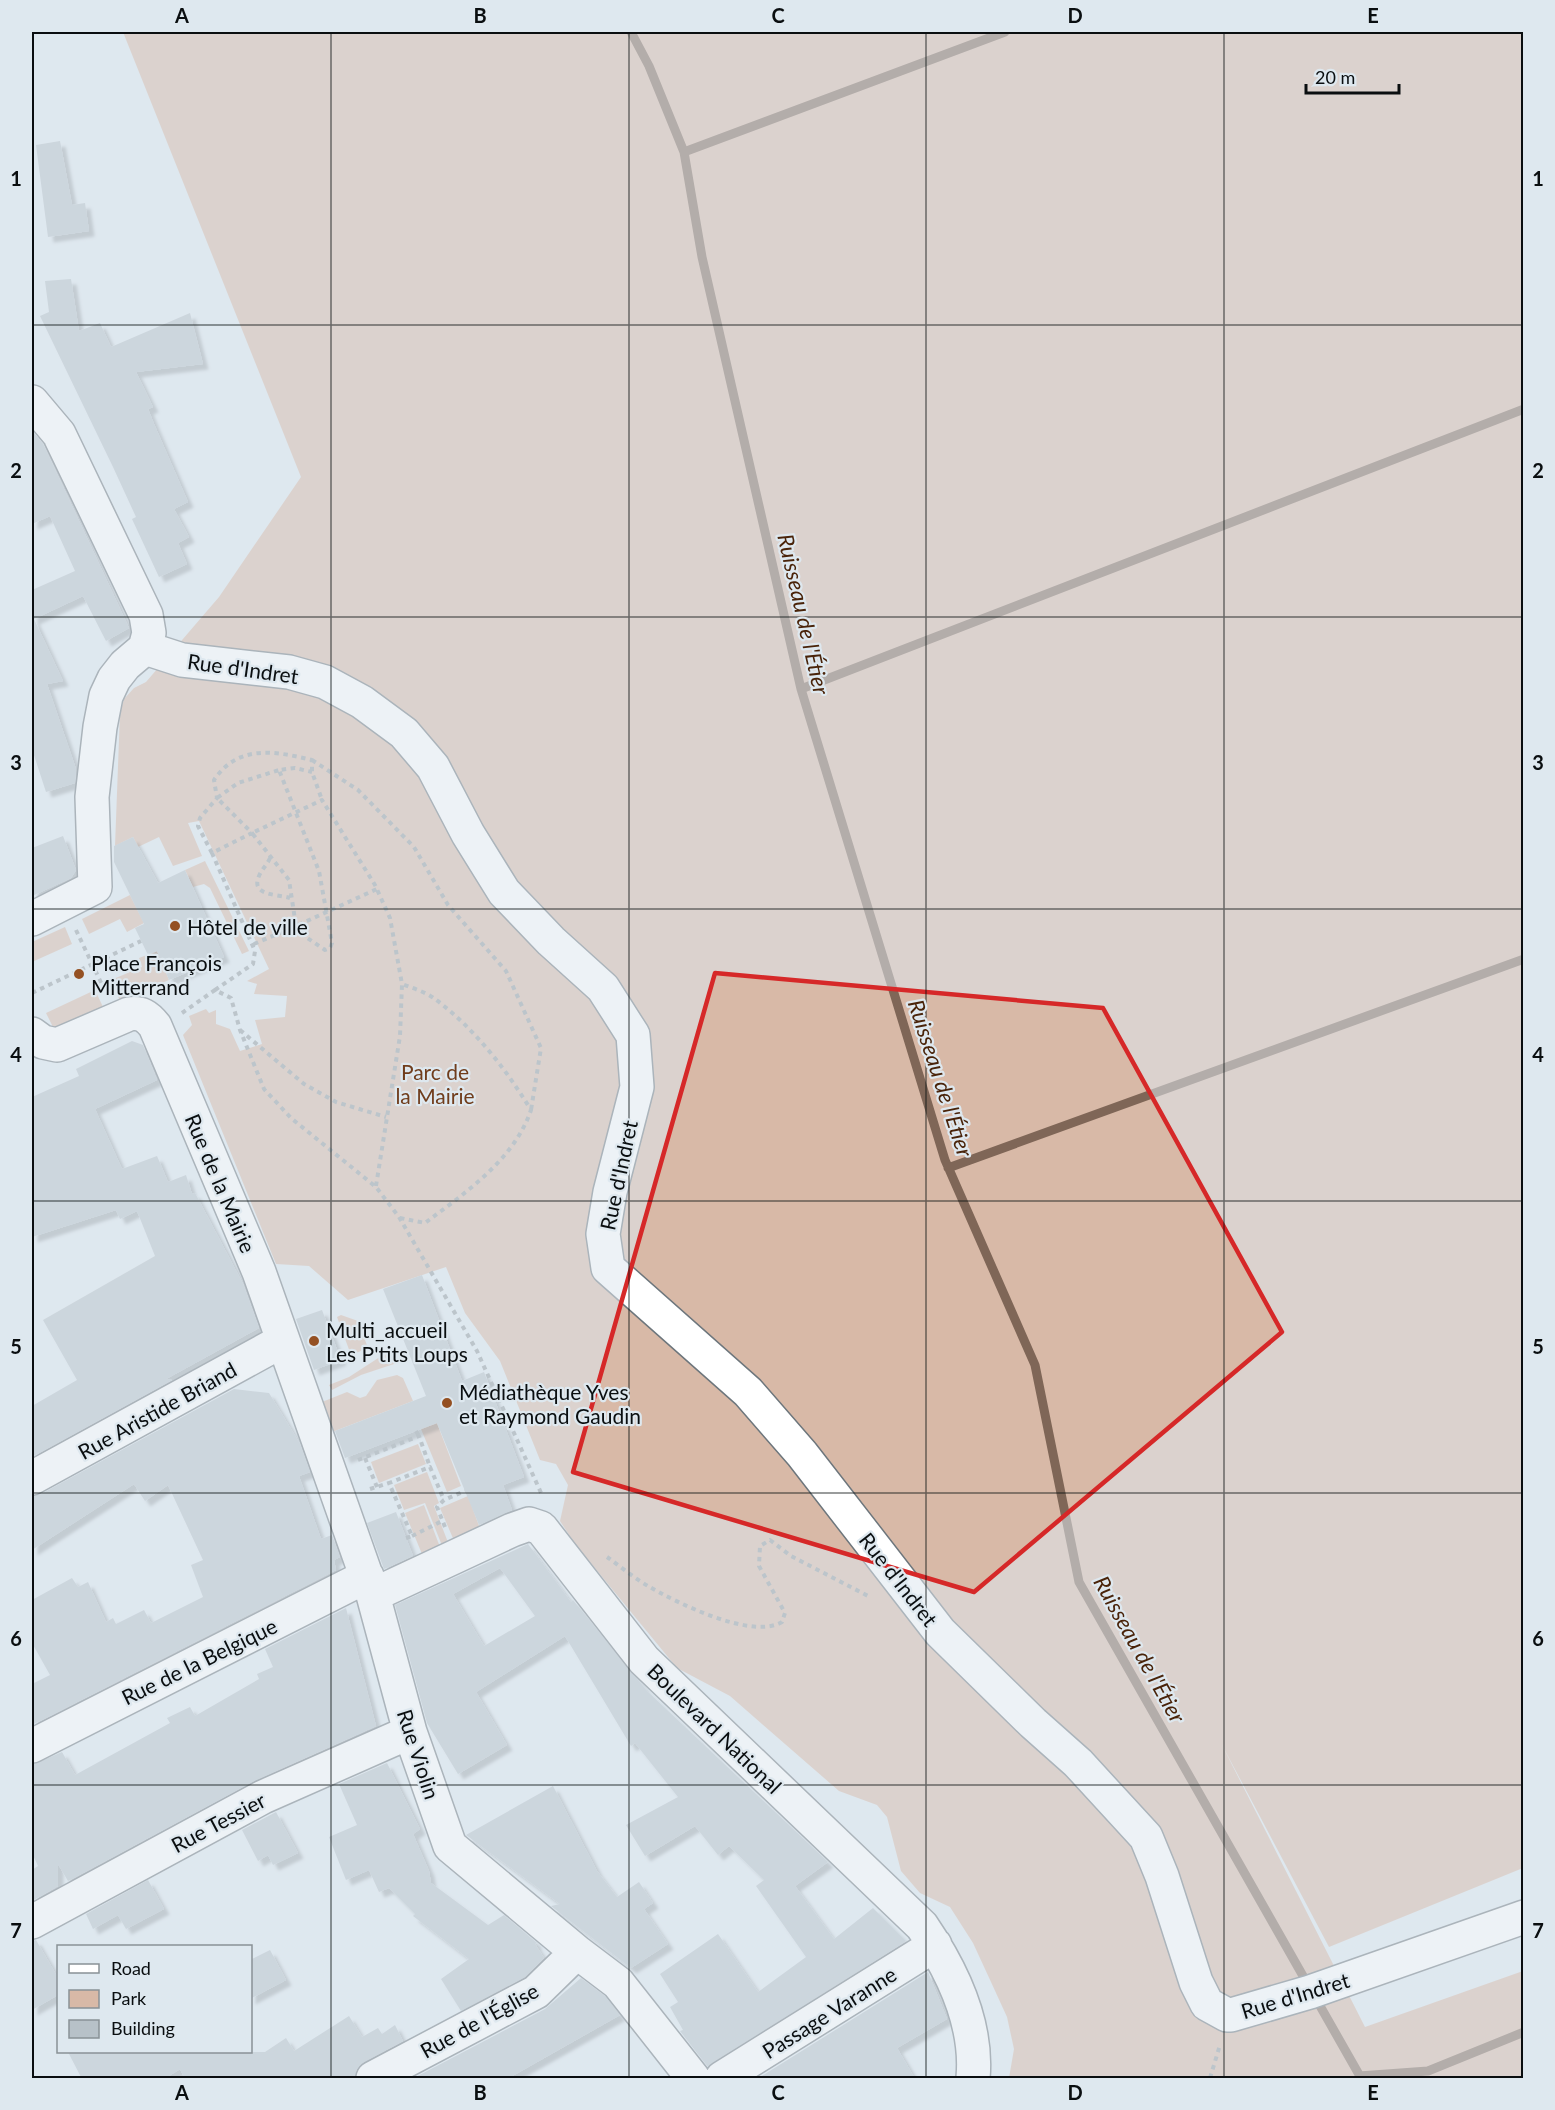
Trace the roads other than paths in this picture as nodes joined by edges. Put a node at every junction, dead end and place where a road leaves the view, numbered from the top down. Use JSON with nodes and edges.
{"nodes":[{"id":1,"x":32,"y":402,"type":"edge"},
{"id":2,"x":145,"y":648,"type":"junction"},
{"id":3,"x":32,"y":919,"type":"edge"},
{"id":4,"x":32,"y":1034,"type":"edge"},
{"id":5,"x":282,"y":1341,"type":"junction"},
{"id":6,"x":32,"y":1478,"type":"edge"},
{"id":7,"x":370,"y":1586,"type":"junction"},
{"id":8,"x":410,"y":1732,"type":"junction"},
{"id":9,"x":32,"y":1746,"type":"edge"},
{"id":10,"x":1524,"y":1917,"type":"edge"},
{"id":11,"x":32,"y":1922,"type":"edge"},
{"id":12,"x":935,"y":1945,"type":"junction"},
{"id":13,"x":577,"y":1952,"type":"junction"},
{"id":14,"x":374,"y":2079,"type":"edge"},
{"id":15,"x":693,"y":2079,"type":"edge"},
{"id":16,"x":722,"y":2079,"type":"edge"},
{"id":17,"x":973,"y":2079,"type":"edge"}],
"edges":[{"from":1,"to":2,"type":"street"},
{"from":2,"to":3,"type":"street"},
{"from":2,"to":10,"type":"street","name":"Rue d'Indret"},
{"from":4,"to":5,"type":"street","name":"Rue de la Mairie"},
{"from":5,"to":6,"type":"street","name":"Rue Aristide Briand"},
{"from":5,"to":7,"type":"street","name":"Rue Violin"},
{"from":7,"to":8,"type":"street","name":"Rue Violin"},
{"from":7,"to":9,"type":"street","name":"Rue de la Belgique"},
{"from":7,"to":12,"type":"street","name":"Boulevard National"},
{"from":8,"to":11,"type":"street","name":"Rue Tessier"},
{"from":8,"to":13,"type":"street","name":"Rue Violin"},
{"from":12,"to":16,"type":"street","name":"Passage Varanne"},
{"from":12,"to":17,"type":"street","name":"Boulevard National"},
{"from":13,"to":14,"type":"street","name":"Rue de l'Église"},
{"from":13,"to":15,"type":"street","name":"Rue Violin"}]}
